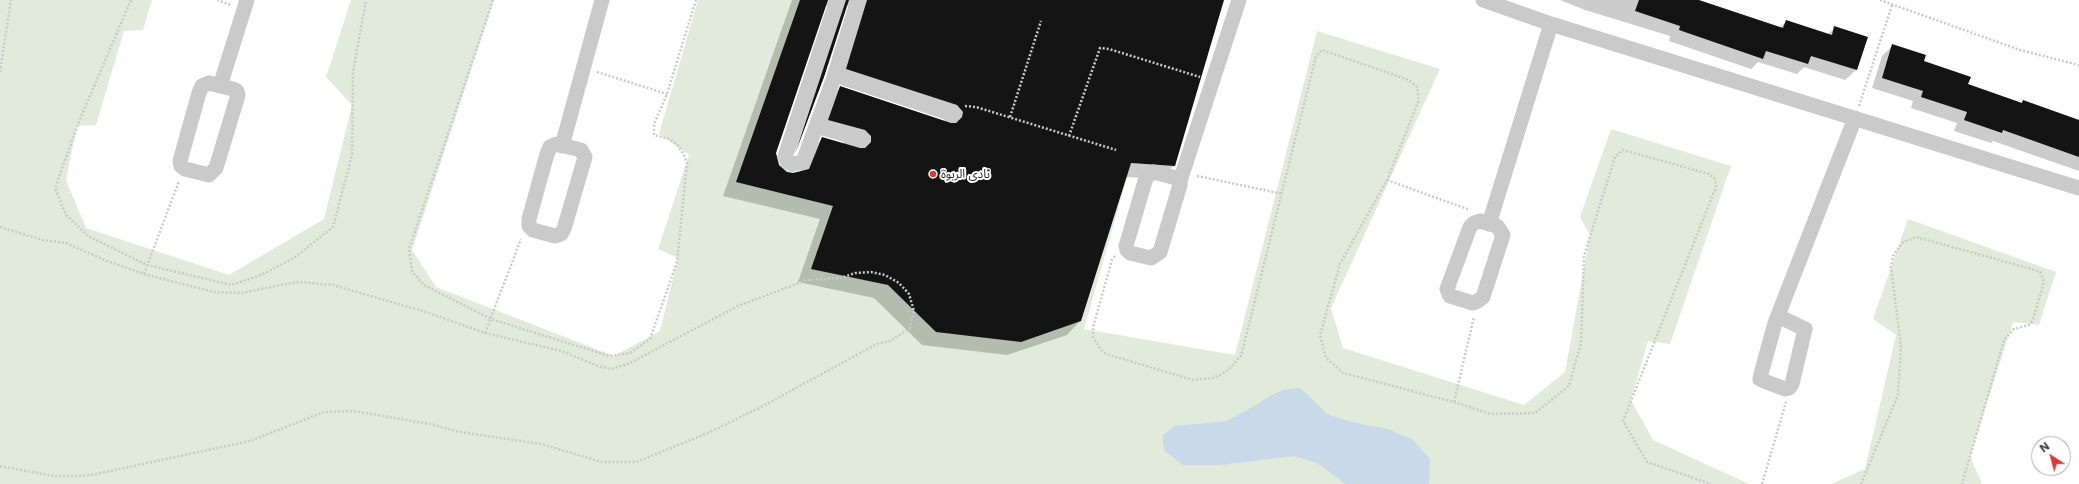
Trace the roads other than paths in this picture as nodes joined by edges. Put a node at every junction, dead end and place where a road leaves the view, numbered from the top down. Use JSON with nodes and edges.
{"nodes":[{"id":1,"x":247,"y":0,"type":"edge"},
{"id":2,"x":602,"y":0,"type":"edge"},
{"id":3,"x":837,"y":0,"type":"edge"},
{"id":4,"x":858,"y":0,"type":"edge"},
{"id":5,"x":1238,"y":0,"type":"edge"},
{"id":6,"x":1482,"y":0,"type":"edge"},
{"id":7,"x":1551,"y":24,"type":"junction"},
{"id":8,"x":812,"y":73,"type":"junction"},
{"id":9,"x":834,"y":77,"type":"junction"},
{"id":10,"x":220,"y":86,"type":"junction"},
{"id":11,"x":954,"y":114,"type":"road end"},
{"id":12,"x":1855,"y":118,"type":"junction"},
{"id":13,"x":816,"y":126,"type":"junction"},
{"id":14,"x":862,"y":139,"type":"dead end"},
{"id":15,"x":562,"y":146,"type":"junction"},
{"id":16,"x":1181,"y":177,"type":"junction"},
{"id":17,"x":2079,"y":188,"type":"edge"},
{"id":18,"x":1490,"y":221,"type":"junction"},
{"id":19,"x":1778,"y":318,"type":"junction"}],
"edges":[{"from":1,"to":10,"type":"street"},
{"from":2,"to":15,"type":"street"},
{"from":3,"to":8,"type":"street"},
{"from":4,"to":9,"type":"street"},
{"from":5,"to":16,"type":"street"},
{"from":6,"to":7,"type":"street"},
{"from":7,"to":12,"type":"street"},
{"from":7,"to":18,"type":"street"},
{"from":8,"to":9,"type":"street"},
{"from":8,"to":13,"type":"street"},
{"from":9,"to":11,"type":"street"},
{"from":9,"to":13,"type":"street"},
{"from":10,"to":10,"type":"street"},
{"from":12,"to":17,"type":"street"},
{"from":12,"to":19,"type":"street"},
{"from":13,"to":14,"type":"street"},
{"from":15,"to":15,"type":"street"},
{"from":16,"to":16,"type":"street"},
{"from":18,"to":18,"type":"street"},
{"from":19,"to":19,"type":"street"}]}
